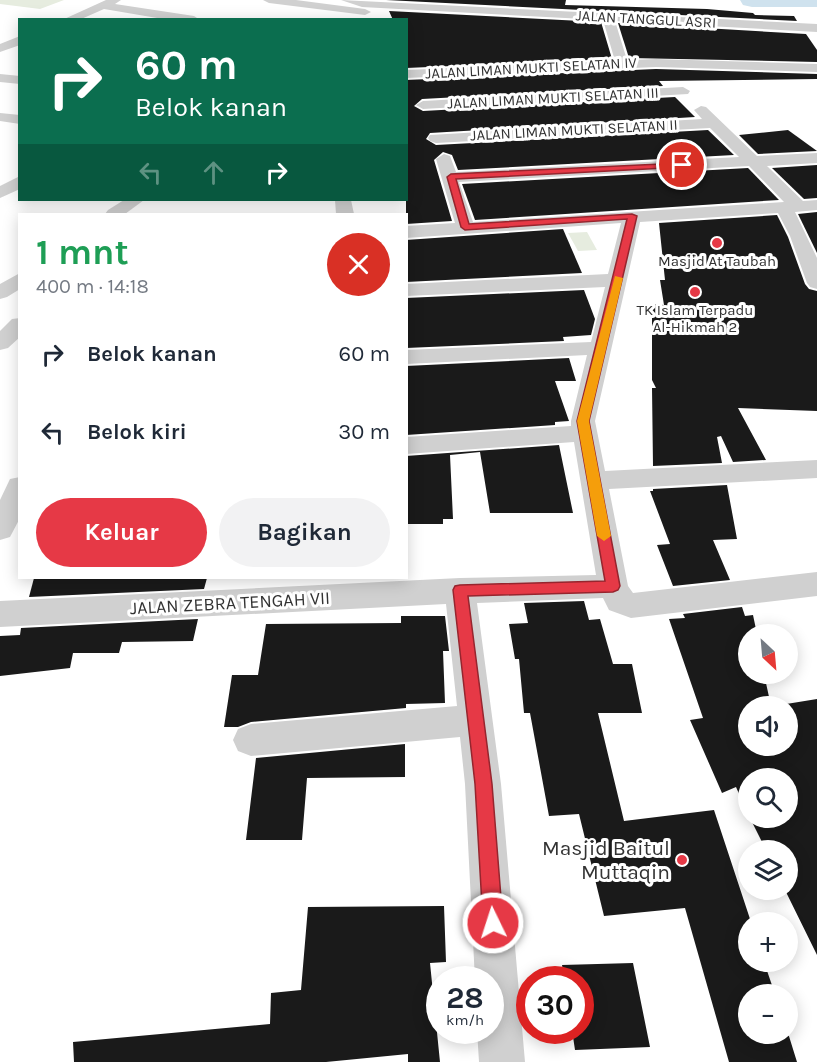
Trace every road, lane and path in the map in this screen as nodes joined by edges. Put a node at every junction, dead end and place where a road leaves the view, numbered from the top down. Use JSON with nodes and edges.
{"nodes":[{"id":1,"x":115,"y":0,"type":"edge"},
{"id":2,"x":269,"y":0,"type":"edge"},
{"id":3,"x":347,"y":0,"type":"edge"},
{"id":4,"x":101,"y":5,"type":"junction"},
{"id":5,"x":403,"y":9,"type":"edge"},
{"id":6,"x":152,"y":17,"type":"edge"},
{"id":7,"x":608,"y":17,"type":"junction"},
{"id":8,"x":72,"y":18,"type":"edge"},
{"id":9,"x":710,"y":22,"type":"junction"},
{"id":10,"x":817,"y":28,"type":"edge"},
{"id":11,"x":719,"y":39,"type":"dead end"},
{"id":12,"x":18,"y":41,"type":"edge"},
{"id":13,"x":2,"y":46,"type":"edge"},
{"id":14,"x":656,"y":63,"type":"junction"},
{"id":15,"x":622,"y":64,"type":"junction"},
{"id":16,"x":817,"y":68,"type":"edge"},
{"id":17,"x":0,"y":78,"type":"edge"},
{"id":18,"x":18,"y":80,"type":"edge"},
{"id":19,"x":682,"y":91,"type":"junction"},
{"id":20,"x":420,"y":102,"type":"edge"},
{"id":21,"x":0,"y":117,"type":"edge"},
{"id":22,"x":18,"y":120,"type":"edge"},
{"id":23,"x":713,"y":123,"type":"junction"},
{"id":24,"x":817,"y":158,"type":"edge"},
{"id":25,"x":750,"y":162,"type":"junction"},
{"id":26,"x":0,"y":175,"type":"edge"},
{"id":27,"x":451,"y":177,"type":"junction"},
{"id":28,"x":18,"y":180,"type":"edge"},
{"id":29,"x":18,"y":181,"type":"edge"},
{"id":30,"x":0,"y":193,"type":"edge"},
{"id":31,"x":134,"y":201,"type":"edge"},
{"id":32,"x":817,"y":205,"type":"edge"},
{"id":33,"x":791,"y":206,"type":"junction"},
{"id":34,"x":116,"y":213,"type":"edge"},
{"id":35,"x":632,"y":216,"type":"junction"},
{"id":36,"x":465,"y":227,"type":"junction"},
{"id":37,"x":408,"y":232,"type":"edge"},
{"id":38,"x":808,"y":236,"type":"edge"},
{"id":39,"x":18,"y":280,"type":"edge"},
{"id":40,"x":618,"y":280,"type":"junction"},
{"id":41,"x":817,"y":283,"type":"edge"},
{"id":42,"x":408,"y":290,"type":"edge"},
{"id":43,"x":0,"y":293,"type":"edge"},
{"id":44,"x":18,"y":326,"type":"edge"},
{"id":45,"x":0,"y":343,"type":"edge"},
{"id":46,"x":602,"y":348,"type":"junction"},
{"id":47,"x":408,"y":357,"type":"edge"},
{"id":48,"x":585,"y":433,"type":"junction"},
{"id":49,"x":408,"y":446,"type":"edge"},
{"id":50,"x":817,"y":470,"type":"edge"},
{"id":51,"x":18,"y":475,"type":"edge"},
{"id":52,"x":0,"y":477,"type":"edge"},
{"id":53,"x":593,"y":481,"type":"junction"},
{"id":54,"x":18,"y":490,"type":"edge"},
{"id":55,"x":0,"y":530,"type":"edge"},
{"id":56,"x":817,"y":584,"type":"edge"},
{"id":57,"x":613,"y":586,"type":"junction"},
{"id":58,"x":460,"y":590,"type":"junction"},
{"id":59,"x":0,"y":614,"type":"edge"},
{"id":60,"x":476,"y":720,"type":"junction"},
{"id":61,"x":251,"y":740,"type":"dead end"},
{"id":62,"x":502,"y":1062,"type":"edge"}],
"edges":[{"from":1,"to":4,"type":"street"},
{"from":2,"to":5,"type":"street"},
{"from":3,"to":5,"type":"street"},
{"from":4,"to":6,"type":"street"},
{"from":4,"to":8,"type":"street"},
{"from":5,"to":7,"type":"street","name":"JALAN TANGGUL ASRI"},
{"from":7,"to":9,"type":"street","name":"JALAN TANGGUL ASRI"},
{"from":7,"to":15,"type":"street"},
{"from":9,"to":10,"type":"street","name":"JALAN TANGGUL ASRI"},
{"from":9,"to":11,"type":"street"},
{"from":12,"to":13,"type":"street"},
{"from":14,"to":15,"type":"street","name":"JALAN LIMAN MUKTI SELATAN IV"},
{"from":14,"to":16,"type":"street","name":"JALAN LIMAN MUKTI SELATAN IV"},
{"from":14,"to":19,"type":"street"},
{"from":15,"to":20,"type":"street","name":"JALAN LIMAN MUKTI SELATAN IV"},
{"from":17,"to":18,"type":"street"},
{"from":19,"to":20,"type":"street","name":"JALAN LIMAN MUKTI SELATAN III"},
{"from":19,"to":23,"type":"street"},
{"from":20,"to":23,"type":"street","name":"JALAN LIMAN MUKTI SELATAN II"},
{"from":20,"to":27,"type":"street"},
{"from":21,"to":22,"type":"street"},
{"from":23,"to":25,"type":"street"},
{"from":24,"to":25,"type":"street"},
{"from":25,"to":27,"type":"street"},
{"from":25,"to":33,"type":"street"},
{"from":26,"to":28,"type":"street"},
{"from":27,"to":36,"type":"street"},
{"from":29,"to":30,"type":"street"},
{"from":31,"to":34,"type":"street"},
{"from":32,"to":33,"type":"street"},
{"from":33,"to":35,"type":"street"},
{"from":33,"to":38,"type":"street"},
{"from":35,"to":36,"type":"street"},
{"from":35,"to":40,"type":"street"},
{"from":36,"to":37,"type":"street"},
{"from":38,"to":41,"type":"street"},
{"from":39,"to":43,"type":"street"},
{"from":40,"to":42,"type":"street"},
{"from":40,"to":46,"type":"street"},
{"from":44,"to":45,"type":"street"},
{"from":46,"to":47,"type":"street"},
{"from":46,"to":48,"type":"street"},
{"from":48,"to":49,"type":"street"},
{"from":48,"to":53,"type":"street"},
{"from":50,"to":53,"type":"street"},
{"from":51,"to":52,"type":"street"},
{"from":53,"to":57,"type":"street"},
{"from":54,"to":55,"type":"street"},
{"from":56,"to":57,"type":"street"},
{"from":57,"to":58,"type":"street","name":"JALAN ZEBRA TENGAH VII"},
{"from":58,"to":59,"type":"street","name":"JALAN ZEBRA TENGAH VII"},
{"from":58,"to":60,"type":"street"},
{"from":60,"to":61,"type":"street"},
{"from":60,"to":62,"type":"street"}]}
